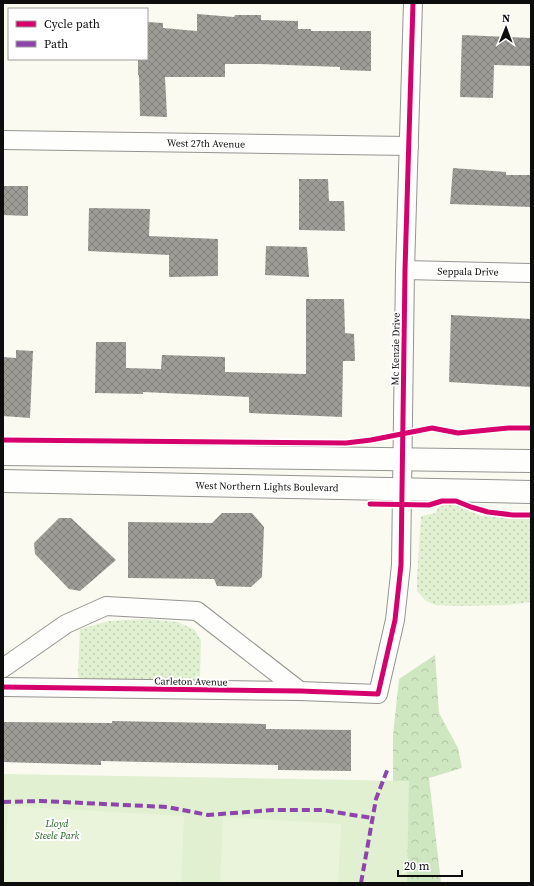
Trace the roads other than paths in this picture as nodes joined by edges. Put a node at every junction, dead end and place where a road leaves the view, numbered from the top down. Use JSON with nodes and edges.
{"nodes":[{"id":1,"x":413,"y":3,"type":"edge"},
{"id":2,"x":3,"y":140,"type":"edge"},
{"id":3,"x":409,"y":146,"type":"junction"},
{"id":4,"x":405,"y":270,"type":"junction"},
{"id":5,"x":531,"y":273,"type":"edge"},
{"id":6,"x":3,"y":454,"type":"edge"},
{"id":7,"x":402,"y":459,"type":"junction"},
{"id":8,"x":531,"y":460,"type":"edge"},
{"id":9,"x":3,"y":481,"type":"edge"},
{"id":10,"x":402,"y":489,"type":"junction"},
{"id":11,"x":531,"y":492,"type":"edge"},
{"id":12,"x":3,"y":668,"type":"edge"},
{"id":13,"x":3,"y":687,"type":"edge"},
{"id":14,"x":300,"y":691,"type":"junction"},
{"id":15,"x":378,"y":694,"type":"joint"}],
"edges":[{"from":1,"to":3,"type":"street","name":"Mc Kenzie Drive"},
{"from":2,"to":3,"type":"street","name":"West 27th Avenue"},
{"from":3,"to":4,"type":"street","name":"Mc Kenzie Drive"},
{"from":4,"to":5,"type":"street","name":"Seppala Drive"},
{"from":4,"to":7,"type":"street","name":"Mc Kenzie Drive"},
{"from":6,"to":7,"type":"street"},
{"from":7,"to":8,"type":"street"},
{"from":7,"to":10,"type":"street","name":"Mc Kenzie Drive"},
{"from":9,"to":10,"type":"street","name":"West Northern Lights Boulevard"},
{"from":10,"to":11,"type":"street","name":"West Northern Lights Boulevard"},
{"from":10,"to":15,"type":"street","name":"Mc Kenzie Drive"},
{"from":12,"to":14,"type":"street"},
{"from":13,"to":14,"type":"street","name":"Carleton Avenue"},
{"from":14,"to":15,"type":"street","name":"Carleton Avenue"}]}
